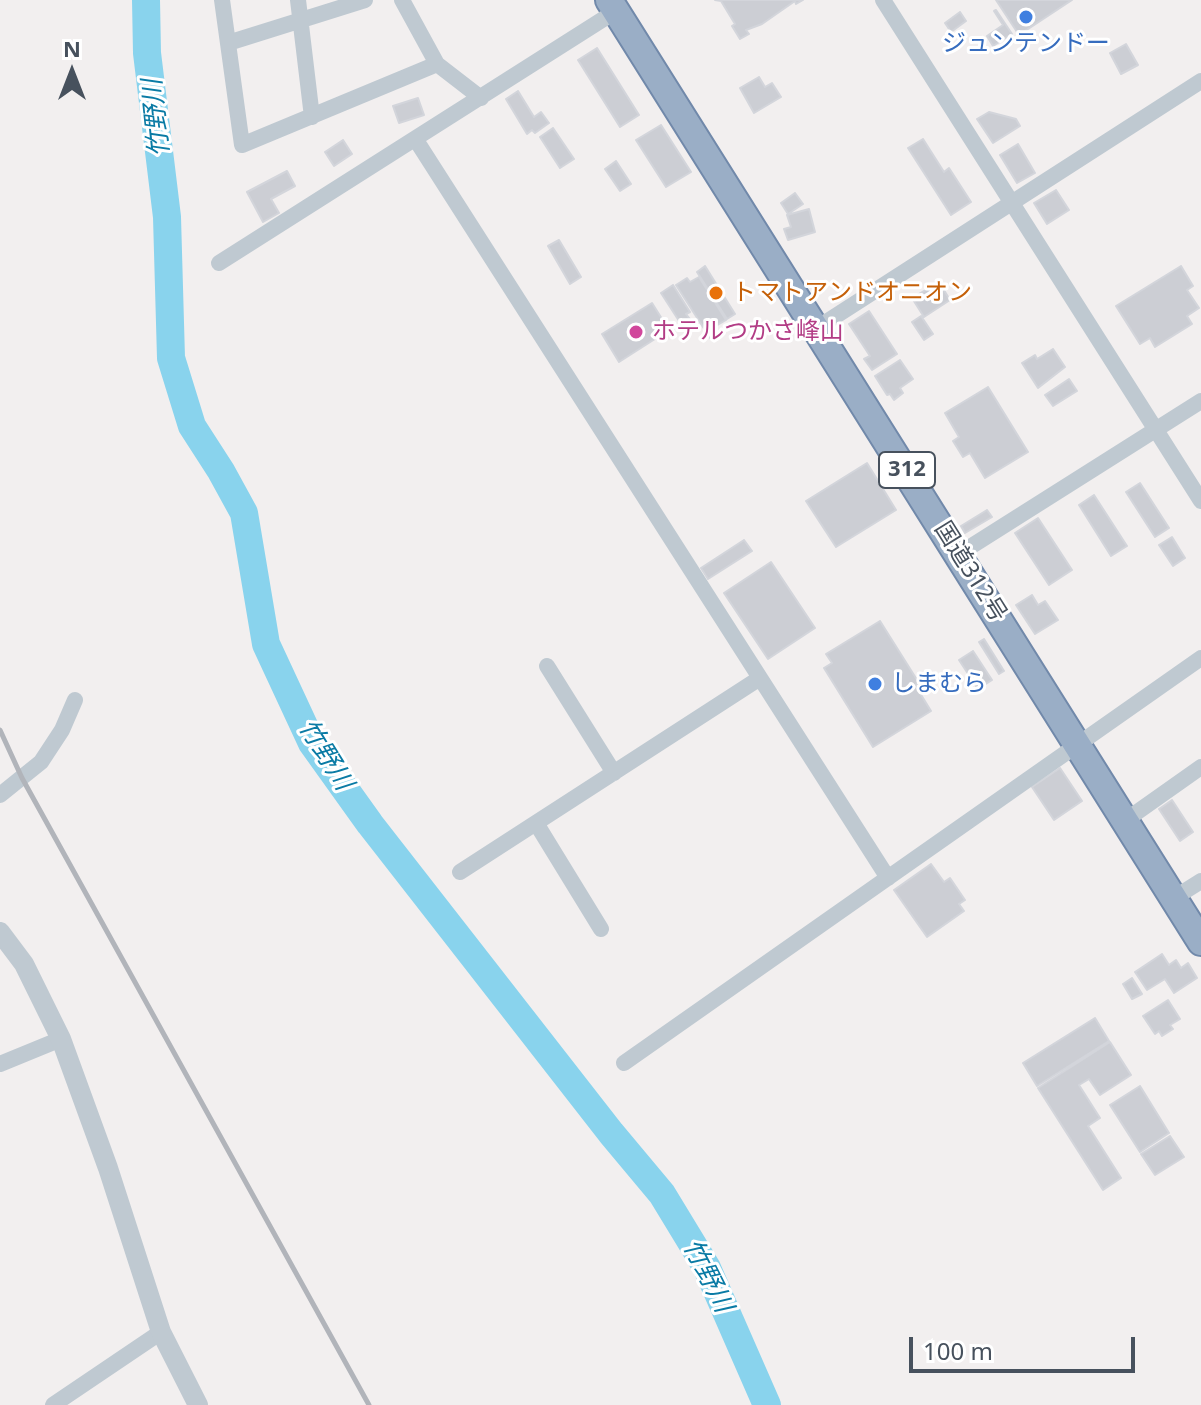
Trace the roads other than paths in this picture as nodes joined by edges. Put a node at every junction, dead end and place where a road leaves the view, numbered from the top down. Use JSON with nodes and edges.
{"nodes":[{"id":1,"x":222,"y":0,"type":"edge"},
{"id":2,"x":298,"y":0,"type":"edge"},
{"id":3,"x":365,"y":0,"type":"edge"},
{"id":4,"x":402,"y":0,"type":"edge"},
{"id":5,"x":883,"y":0,"type":"edge"},
{"id":6,"x":613,"y":5,"type":"edge"},
{"id":7,"x":301,"y":21,"type":"junction"},
{"id":8,"x":228,"y":43,"type":"junction"},
{"id":9,"x":437,"y":64,"type":"junction"},
{"id":10,"x":1201,"y":81,"type":"edge"},
{"id":11,"x":481,"y":98,"type":"junction"},
{"id":12,"x":312,"y":117,"type":"junction"},
{"id":13,"x":416,"y":140,"type":"junction"},
{"id":14,"x":1012,"y":204,"type":"junction"},
{"id":15,"x":219,"y":263,"type":"dead end"},
{"id":16,"x":817,"y":328,"type":"junction"},
{"id":17,"x":1201,"y":401,"type":"edge"},
{"id":18,"x":1155,"y":431,"type":"junction"},
{"id":19,"x":1201,"y":501,"type":"edge"},
{"id":20,"x":959,"y":554,"type":"junction"},
{"id":21,"x":1201,"y":658,"type":"edge"},
{"id":22,"x":547,"y":666,"type":"dead end"},
{"id":23,"x":760,"y":678,"type":"junction"},
{"id":24,"x":75,"y":700,"type":"dead end"},
{"id":25,"x":1076,"y":746,"type":"junction"},
{"id":26,"x":1201,"y":767,"type":"edge"},
{"id":27,"x":614,"y":773,"type":"junction"},
{"id":28,"x":0,"y":795,"type":"edge"},
{"id":29,"x":1126,"y":820,"type":"junction"},
{"id":30,"x":536,"y":823,"type":"junction"},
{"id":31,"x":460,"y":872,"type":"dead end"},
{"id":32,"x":888,"y":878,"type":"junction"},
{"id":33,"x":1201,"y":881,"type":"edge"},
{"id":34,"x":1174,"y":898,"type":"junction"},
{"id":35,"x":601,"y":929,"type":"dead end"},
{"id":36,"x":0,"y":932,"type":"edge"},
{"id":37,"x":1201,"y":942,"type":"edge"},
{"id":38,"x":61,"y":1039,"type":"junction"},
{"id":39,"x":624,"y":1063,"type":"dead end"},
{"id":40,"x":0,"y":1064,"type":"edge"},
{"id":41,"x":161,"y":1332,"type":"junction"},
{"id":42,"x":53,"y":1405,"type":"edge"},
{"id":43,"x":198,"y":1405,"type":"edge"}],
"edges":[{"from":1,"to":8,"type":"street"},
{"from":2,"to":7,"type":"street"},
{"from":3,"to":7,"type":"street"},
{"from":4,"to":9,"type":"street"},
{"from":5,"to":14,"type":"street"},
{"from":6,"to":11,"type":"street"},
{"from":6,"to":16,"type":"highway","name":"国道312号","number":"312"},
{"from":7,"to":8,"type":"street"},
{"from":7,"to":12,"type":"street"},
{"from":8,"to":12,"type":"street"},
{"from":9,"to":11,"type":"street"},
{"from":9,"to":12,"type":"street"},
{"from":10,"to":14,"type":"street"},
{"from":11,"to":13,"type":"street"},
{"from":13,"to":15,"type":"street"},
{"from":13,"to":23,"type":"street"},
{"from":14,"to":16,"type":"street"},
{"from":14,"to":18,"type":"street"},
{"from":16,"to":20,"type":"highway","name":"国道312号","number":"312"},
{"from":17,"to":18,"type":"street"},
{"from":18,"to":19,"type":"street"},
{"from":18,"to":20,"type":"street"},
{"from":20,"to":25,"type":"highway","name":"国道312号","number":"312"},
{"from":21,"to":25,"type":"street"},
{"from":22,"to":27,"type":"street"},
{"from":23,"to":27,"type":"street"},
{"from":23,"to":32,"type":"street"},
{"from":24,"to":28,"type":"street"},
{"from":25,"to":29,"type":"highway","name":"国道312号","number":"312"},
{"from":25,"to":32,"type":"street"},
{"from":26,"to":29,"type":"street"},
{"from":27,"to":30,"type":"street"},
{"from":29,"to":34,"type":"highway","name":"国道312号","number":"312"},
{"from":30,"to":31,"type":"street"},
{"from":30,"to":35,"type":"street"},
{"from":32,"to":39,"type":"street"},
{"from":33,"to":34,"type":"street"},
{"from":34,"to":37,"type":"highway","name":"国道312号","number":"312"},
{"from":36,"to":38,"type":"street"},
{"from":38,"to":40,"type":"street"},
{"from":38,"to":41,"type":"street"},
{"from":41,"to":42,"type":"street"},
{"from":41,"to":43,"type":"street"}]}
